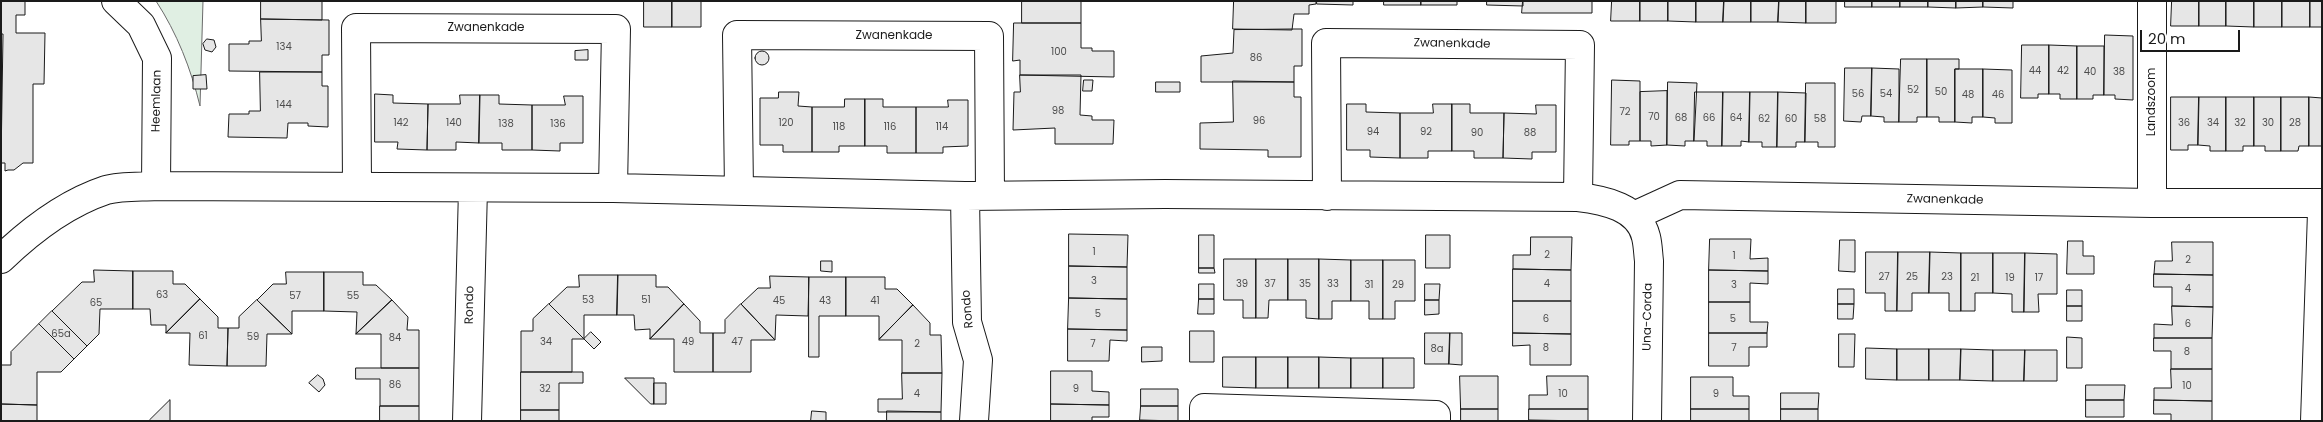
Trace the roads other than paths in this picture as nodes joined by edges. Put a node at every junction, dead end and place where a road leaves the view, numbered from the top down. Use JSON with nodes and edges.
{"nodes":[{"id":1,"x":116,"y":1,"type":"edge"},
{"id":2,"x":2152,"y":1,"type":"edge"},
{"id":3,"x":156,"y":186,"type":"junction"},
{"id":4,"x":357,"y":186,"type":"junction"},
{"id":5,"x":613,"y":188,"type":"junction"},
{"id":6,"x":473,"y":189,"type":"junction"},
{"id":7,"x":739,"y":191,"type":"junction"},
{"id":8,"x":978,"y":196,"type":"junction"},
{"id":9,"x":1327,"y":196,"type":"junction"},
{"id":10,"x":1578,"y":197,"type":"junction"},
{"id":11,"x":2152,"y":203,"type":"junction"},
{"id":12,"x":2322,"y":203,"type":"edge"},
{"id":13,"x":2322,"y":212,"type":"edge"},
{"id":14,"x":1634,"y":216,"type":"junction"},
{"id":15,"x":1,"y":259,"type":"edge"},
{"id":16,"x":2319,"y":377,"type":"edge"},
{"id":17,"x":467,"y":421,"type":"edge"},
{"id":18,"x":974,"y":421,"type":"edge"},
{"id":19,"x":1204,"y":421,"type":"edge"},
{"id":20,"x":1436,"y":421,"type":"edge"},
{"id":21,"x":1647,"y":421,"type":"edge"},
{"id":22,"x":2315,"y":421,"type":"edge"}],
"edges":[{"from":1,"to":3,"type":"street","name":"Heemlaan"},
{"from":2,"to":11,"type":"street","name":"Landszoom"},
{"from":3,"to":4,"type":"street"},
{"from":3,"to":15,"type":"street"},
{"from":4,"to":5,"type":"street","name":"Zwanenkade"},
{"from":4,"to":6,"type":"street"},
{"from":5,"to":6,"type":"street"},
{"from":5,"to":7,"type":"street"},
{"from":6,"to":17,"type":"street","name":"Rondo"},
{"from":7,"to":8,"type":"street"},
{"from":7,"to":8,"type":"street","name":"Zwanenkade"},
{"from":8,"to":9,"type":"street"},
{"from":8,"to":18,"type":"street","name":"Rondo"},
{"from":9,"to":10,"type":"street"},
{"from":9,"to":10,"type":"street","name":"Zwanenkade"},
{"from":10,"to":14,"type":"street"},
{"from":11,"to":12,"type":"street","name":"Zwanenkade"},
{"from":11,"to":14,"type":"street","name":"Zwanenkade"},
{"from":13,"to":16,"type":"street"},
{"from":14,"to":21,"type":"street","name":"Una-Corda"},
{"from":16,"to":22,"type":"street"},
{"from":19,"to":20,"type":"street"}]}
